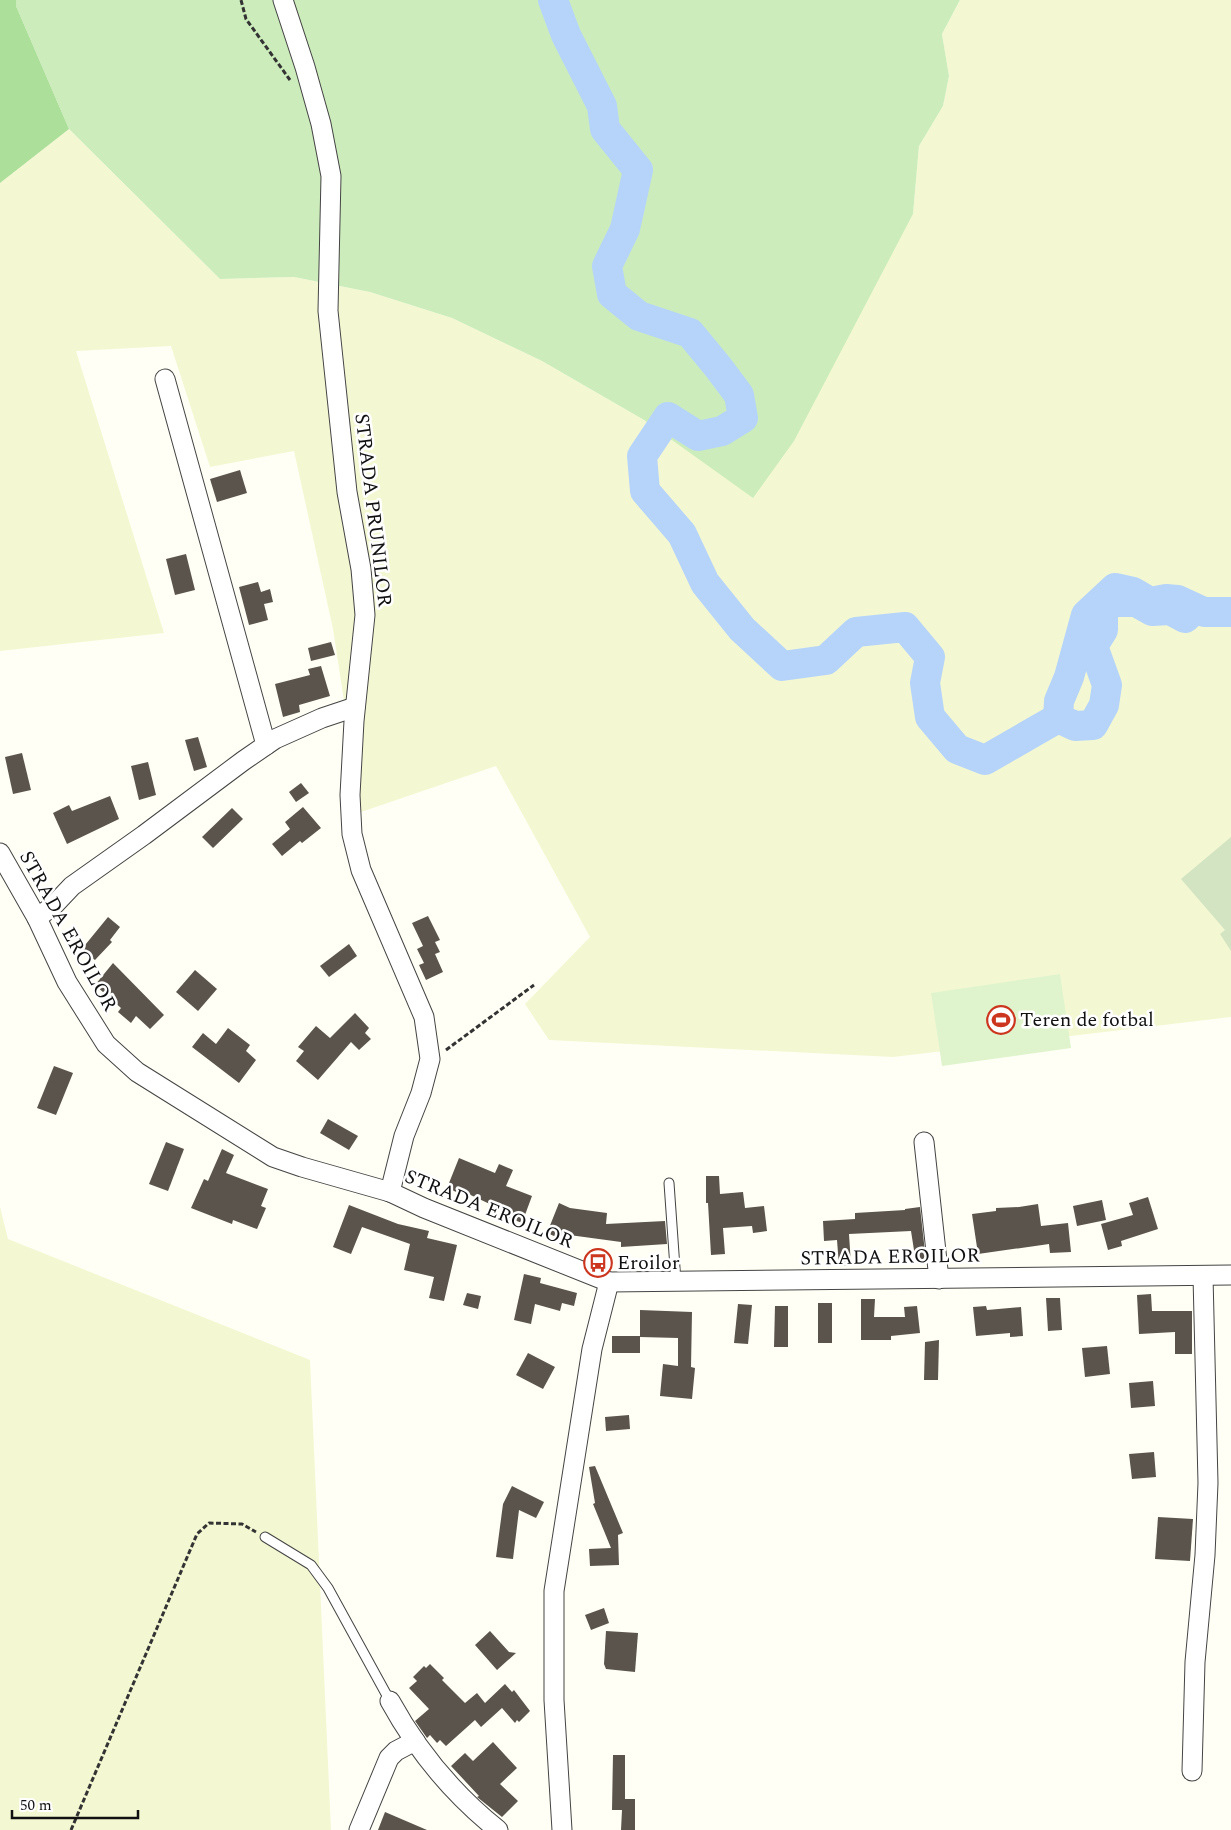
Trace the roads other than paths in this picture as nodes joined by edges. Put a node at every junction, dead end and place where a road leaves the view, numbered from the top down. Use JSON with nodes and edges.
{"nodes":[{"id":1,"x":284,"y":0,"type":"edge"},
{"id":2,"x":165,"y":379,"type":"dead end"},
{"id":3,"x":355,"y":707,"type":"junction"},
{"id":4,"x":266,"y":745,"type":"junction"},
{"id":5,"x":0,"y":853,"type":"edge"},
{"id":6,"x":37,"y":918,"type":"junction"},
{"id":7,"x":924,"y":1142,"type":"dead end"},
{"id":8,"x":669,"y":1183,"type":"dead end"},
{"id":9,"x":390,"y":1192,"type":"junction"},
{"id":10,"x":1231,"y":1275,"type":"edge"},
{"id":11,"x":1203,"y":1276,"type":"junction"},
{"id":12,"x":939,"y":1278,"type":"junction"},
{"id":13,"x":609,"y":1282,"type":"junction"},
{"id":14,"x":676,"y":1282,"type":"junction"},
{"id":15,"x":265,"y":1537,"type":"road end"},
{"id":16,"x":390,"y":1701,"type":"joint"},
{"id":17,"x":415,"y":1741,"type":"junction"},
{"id":18,"x":1192,"y":1772,"type":"dead end"},
{"id":19,"x":359,"y":1830,"type":"edge"},
{"id":20,"x":498,"y":1830,"type":"edge"},
{"id":21,"x":562,"y":1830,"type":"edge"}],
"edges":[{"from":1,"to":3,"type":"street","name":"STRADA PRUNILOR"},
{"from":2,"to":4,"type":"street"},
{"from":3,"to":4,"type":"street"},
{"from":3,"to":9,"type":"street","name":"STRADA PRUNILOR"},
{"from":4,"to":6,"type":"street"},
{"from":5,"to":6,"type":"street","name":"STRADA EROILOR"},
{"from":6,"to":9,"type":"street","name":"STRADA EROILOR"},
{"from":7,"to":12,"type":"street"},
{"from":8,"to":14,"type":"lane"},
{"from":9,"to":13,"type":"street","name":"STRADA EROILOR"},
{"from":10,"to":11,"type":"street","name":"STRADA EROILOR"},
{"from":11,"to":12,"type":"street","name":"STRADA EROILOR"},
{"from":11,"to":18,"type":"street"},
{"from":12,"to":14,"type":"street","name":"STRADA EROILOR"},
{"from":13,"to":14,"type":"street","name":"STRADA EROILOR"},
{"from":13,"to":21,"type":"street"},
{"from":15,"to":16,"type":"lane"},
{"from":16,"to":17,"type":"street"},
{"from":17,"to":19,"type":"street"},
{"from":17,"to":20,"type":"street"}]}
